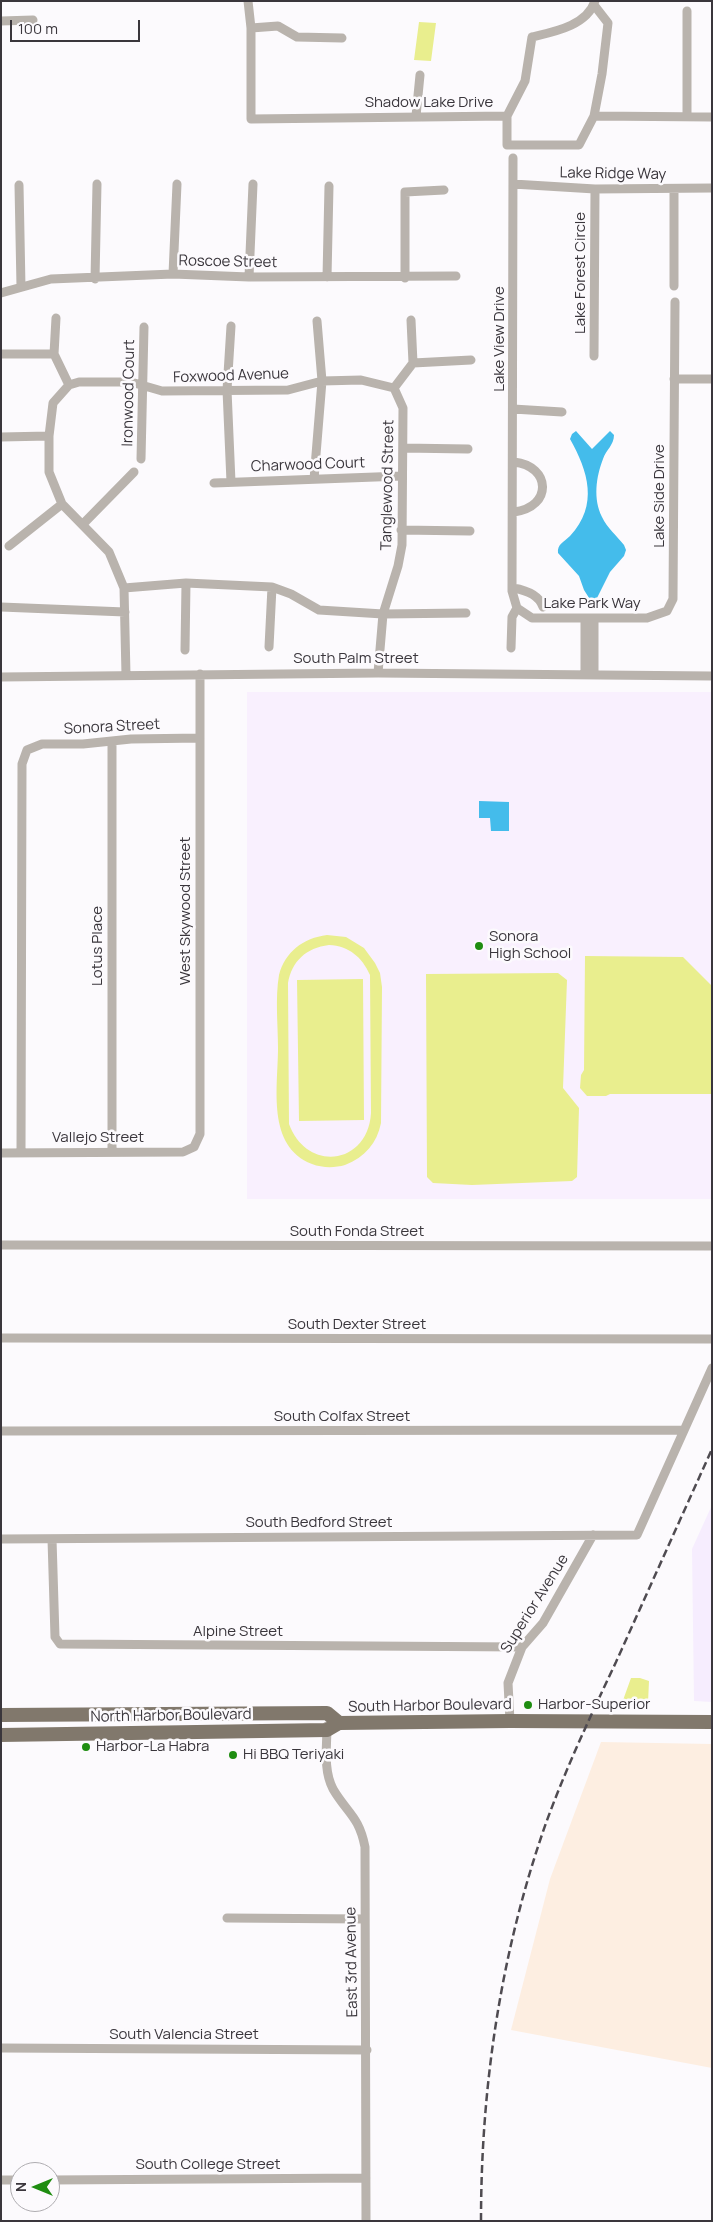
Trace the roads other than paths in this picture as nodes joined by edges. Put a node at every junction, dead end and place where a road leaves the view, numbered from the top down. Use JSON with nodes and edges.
{"nodes":[{"id":1,"x":248,"y":1,"type":"edge"},
{"id":2,"x":594,"y":3,"type":"edge"},
{"id":3,"x":687,"y":11,"type":"dead end"},
{"id":4,"x":1,"y":20,"type":"edge"},
{"id":5,"x":33,"y":20,"type":"dead end"},
{"id":6,"x":251,"y":28,"type":"junction"},
{"id":7,"x":342,"y":38,"type":"dead end"},
{"id":8,"x":420,"y":75,"type":"dead end"},
{"id":9,"x":416,"y":116,"type":"junction"},
{"id":10,"x":507,"y":116,"type":"junction"},
{"id":11,"x":594,"y":116,"type":"junction"},
{"id":12,"x":686,"y":117,"type":"junction"},
{"id":13,"x":712,"y":117,"type":"edge"},
{"id":14,"x":514,"y":158,"type":"dead end"},
{"id":15,"x":98,"y":184,"type":"dead end"},
{"id":16,"x":177,"y":184,"type":"dead end"},
{"id":17,"x":253,"y":184,"type":"dead end"},
{"id":18,"x":514,"y":184,"type":"junction"},
{"id":19,"x":19,"y":185,"type":"dead end"},
{"id":20,"x":330,"y":186,"type":"dead end"},
{"id":21,"x":674,"y":188,"type":"junction"},
{"id":22,"x":712,"y":188,"type":"edge"},
{"id":23,"x":595,"y":189,"type":"junction"},
{"id":24,"x":444,"y":190,"type":"dead end"},
{"id":25,"x":173,"y":274,"type":"junction"},
{"id":26,"x":456,"y":276,"type":"dead end"},
{"id":27,"x":249,"y":277,"type":"junction"},
{"id":28,"x":327,"y":277,"type":"junction"},
{"id":29,"x":404,"y":278,"type":"junction"},
{"id":30,"x":95,"y":279,"type":"junction"},
{"id":31,"x":674,"y":286,"type":"dead end"},
{"id":32,"x":21,"y":287,"type":"junction"},
{"id":33,"x":1,"y":293,"type":"edge"},
{"id":34,"x":675,"y":302,"type":"dead end"},
{"id":35,"x":56,"y":318,"type":"dead end"},
{"id":36,"x":411,"y":320,"type":"dead end"},
{"id":37,"x":317,"y":321,"type":"dead end"},
{"id":38,"x":231,"y":326,"type":"dead end"},
{"id":39,"x":144,"y":327,"type":"dead end"},
{"id":40,"x":1,"y":354,"type":"edge"},
{"id":41,"x":54,"y":354,"type":"junction"},
{"id":42,"x":594,"y":356,"type":"dead end"},
{"id":43,"x":471,"y":360,"type":"dead end"},
{"id":44,"x":413,"y":363,"type":"junction"},
{"id":45,"x":674,"y":379,"type":"junction"},
{"id":46,"x":712,"y":379,"type":"edge"},
{"id":47,"x":322,"y":381,"type":"junction"},
{"id":48,"x":69,"y":385,"type":"junction"},
{"id":49,"x":142,"y":385,"type":"junction"},
{"id":50,"x":394,"y":388,"type":"junction"},
{"id":51,"x":227,"y":390,"type":"junction"},
{"id":52,"x":514,"y":409,"type":"junction"},
{"id":53,"x":562,"y":412,"type":"dead end"},
{"id":54,"x":49,"y":436,"type":"junction"},
{"id":55,"x":1,"y":437,"type":"edge"},
{"id":56,"x":403,"y":448,"type":"junction"},
{"id":57,"x":468,"y":449,"type":"dead end"},
{"id":58,"x":141,"y":459,"type":"dead end"},
{"id":59,"x":514,"y":462,"type":"junction"},
{"id":60,"x":134,"y":472,"type":"dead end"},
{"id":61,"x":402,"y":476,"type":"junction"},
{"id":62,"x":314,"y":479,"type":"junction"},
{"id":63,"x":231,"y":482,"type":"junction"},
{"id":64,"x":214,"y":483,"type":"dead end"},
{"id":65,"x":62,"y":504,"type":"junction"},
{"id":66,"x":514,"y":516,"type":"junction"},
{"id":67,"x":83,"y":524,"type":"junction"},
{"id":68,"x":401,"y":530,"type":"junction"},
{"id":69,"x":470,"y":531,"type":"dead end"},
{"id":70,"x":9,"y":546,"type":"dead end"},
{"id":71,"x":186,"y":584,"type":"junction"},
{"id":72,"x":272,"y":587,"type":"junction"},
{"id":73,"x":124,"y":588,"type":"junction"},
{"id":74,"x":513,"y":588,"type":"junction"},
{"id":75,"x":543,"y":607,"type":"dead end"},
{"id":76,"x":1,"y":608,"type":"edge"},
{"id":77,"x":517,"y":608,"type":"junction"},
{"id":78,"x":667,"y":611,"type":"joint"},
{"id":79,"x":125,"y":612,"type":"junction"},
{"id":80,"x":466,"y":613,"type":"dead end"},
{"id":81,"x":382,"y":614,"type":"junction"},
{"id":82,"x":589,"y":618,"type":"junction"},
{"id":83,"x":269,"y":647,"type":"dead end"},
{"id":84,"x":511,"y":648,"type":"dead end"},
{"id":85,"x":184,"y":650,"type":"dead end"},
{"id":86,"x":378,"y":673,"type":"junction"},
{"id":87,"x":200,"y":674,"type":"junction"},
{"id":88,"x":590,"y":674,"type":"junction"},
{"id":89,"x":126,"y":675,"type":"junction"},
{"id":90,"x":712,"y":676,"type":"edge"},
{"id":91,"x":1,"y":677,"type":"edge"},
{"id":92,"x":200,"y":738,"type":"junction"},
{"id":93,"x":112,"y":741,"type":"junction"},
{"id":94,"x":194,"y":1146,"type":"joint"},
{"id":95,"x":1,"y":1152,"type":"edge"},
{"id":96,"x":21,"y":1152,"type":"junction"},
{"id":97,"x":112,"y":1152,"type":"junction"},
{"id":98,"x":1,"y":1245,"type":"edge"},
{"id":99,"x":712,"y":1246,"type":"edge"},
{"id":100,"x":1,"y":1338,"type":"edge"},
{"id":101,"x":712,"y":1339,"type":"edge"},
{"id":102,"x":712,"y":1368,"type":"edge"},
{"id":103,"x":682,"y":1430,"type":"junction"},
{"id":104,"x":1,"y":1431,"type":"edge"},
{"id":105,"x":593,"y":1535,"type":"junction"},
{"id":106,"x":1,"y":1539,"type":"edge"},
{"id":107,"x":52,"y":1539,"type":"junction"},
{"id":108,"x":522,"y":1647,"type":"junction"},
{"id":109,"x":1,"y":1715,"type":"edge"},
{"id":110,"x":510,"y":1721,"type":"junction"},
{"id":111,"x":712,"y":1722,"type":"edge"},
{"id":112,"x":333,"y":1727,"type":"junction"},
{"id":113,"x":1,"y":1735,"type":"edge"},
{"id":114,"x":228,"y":1918,"type":"dead end"},
{"id":115,"x":365,"y":1919,"type":"junction"},
{"id":116,"x":1,"y":2048,"type":"edge"},
{"id":117,"x":367,"y":2050,"type":"junction"},
{"id":118,"x":366,"y":2178,"type":"junction"},
{"id":119,"x":60,"y":2180,"type":"edge"},
{"id":120,"x":366,"y":2221,"type":"edge"}],
"edges":[{"from":1,"to":6,"type":"street"},
{"from":2,"to":10,"type":"street"},
{"from":2,"to":11,"type":"street"},
{"from":3,"to":12,"type":"street"},
{"from":4,"to":5,"type":"street"},
{"from":6,"to":7,"type":"street"},
{"from":6,"to":9,"type":"street","name":"Shadow Lake Drive"},
{"from":8,"to":9,"type":"street"},
{"from":9,"to":10,"type":"street","name":"Shadow Lake Drive"},
{"from":10,"to":11,"type":"street","name":"Shadow Lake Drive"},
{"from":11,"to":12,"type":"street"},
{"from":12,"to":13,"type":"street"},
{"from":14,"to":18,"type":"street","name":"Lake View Drive"},
{"from":15,"to":30,"type":"street"},
{"from":16,"to":25,"type":"street"},
{"from":17,"to":27,"type":"street"},
{"from":18,"to":23,"type":"street","name":"Lake Ridge Way"},
{"from":18,"to":52,"type":"street","name":"Lake View Drive"},
{"from":19,"to":32,"type":"street"},
{"from":20,"to":28,"type":"street"},
{"from":21,"to":22,"type":"street","name":"Lake Ridge Way"},
{"from":21,"to":23,"type":"street","name":"Lake Ridge Way"},
{"from":21,"to":31,"type":"street"},
{"from":23,"to":42,"type":"street","name":"Lake Forest Circle"},
{"from":24,"to":29,"type":"street"},
{"from":25,"to":27,"type":"street","name":"Roscoe Street"},
{"from":25,"to":30,"type":"street","name":"Roscoe Street"},
{"from":26,"to":29,"type":"street","name":"Roscoe Street"},
{"from":27,"to":28,"type":"street","name":"Roscoe Street"},
{"from":28,"to":29,"type":"street","name":"Roscoe Street"},
{"from":30,"to":32,"type":"street","name":"Roscoe Street"},
{"from":32,"to":33,"type":"street","name":"Roscoe Street"},
{"from":34,"to":45,"type":"street","name":"Lake Side Drive"},
{"from":35,"to":41,"type":"street"},
{"from":36,"to":44,"type":"street"},
{"from":37,"to":47,"type":"street"},
{"from":38,"to":51,"type":"street"},
{"from":39,"to":49,"type":"street","name":"Ironwood Court"},
{"from":40,"to":41,"type":"street"},
{"from":41,"to":48,"type":"street"},
{"from":43,"to":44,"type":"street"},
{"from":44,"to":50,"type":"street"},
{"from":45,"to":46,"type":"street"},
{"from":45,"to":78,"type":"street","name":"Lake Side Drive"},
{"from":47,"to":50,"type":"street","name":"Foxwood Avenue"},
{"from":47,"to":51,"type":"street","name":"Foxwood Avenue"},
{"from":47,"to":62,"type":"street"},
{"from":48,"to":49,"type":"street","name":"Foxwood Avenue"},
{"from":48,"to":54,"type":"street"},
{"from":49,"to":51,"type":"street","name":"Foxwood Avenue"},
{"from":49,"to":58,"type":"street","name":"Ironwood Court"},
{"from":50,"to":56,"type":"street","name":"Tanglewood Street"},
{"from":51,"to":63,"type":"street"},
{"from":52,"to":53,"type":"street"},
{"from":52,"to":59,"type":"street","name":"Lake View Drive"},
{"from":54,"to":55,"type":"street"},
{"from":54,"to":65,"type":"street"},
{"from":56,"to":57,"type":"street"},
{"from":56,"to":61,"type":"street","name":"Tanglewood Street"},
{"from":59,"to":66,"type":"street","name":"Lake View Drive"},
{"from":59,"to":66,"type":"street"},
{"from":60,"to":67,"type":"street"},
{"from":61,"to":62,"type":"street","name":"Charwood Court"},
{"from":61,"to":68,"type":"street","name":"Tanglewood Street"},
{"from":62,"to":63,"type":"street","name":"Charwood Court"},
{"from":63,"to":64,"type":"street","name":"Charwood Court"},
{"from":65,"to":67,"type":"street"},
{"from":65,"to":70,"type":"street"},
{"from":66,"to":74,"type":"street"},
{"from":67,"to":73,"type":"street"},
{"from":68,"to":69,"type":"street"},
{"from":68,"to":81,"type":"street","name":"Tanglewood Street"},
{"from":71,"to":72,"type":"street"},
{"from":71,"to":73,"type":"street"},
{"from":71,"to":85,"type":"street"},
{"from":72,"to":81,"type":"street"},
{"from":72,"to":83,"type":"street"},
{"from":73,"to":79,"type":"street"},
{"from":74,"to":75,"type":"street"},
{"from":74,"to":77,"type":"street"},
{"from":76,"to":79,"type":"street"},
{"from":77,"to":82,"type":"street","name":"Lake Park Way"},
{"from":77,"to":84,"type":"street"},
{"from":78,"to":82,"type":"street","name":"Lake Park Way"},
{"from":79,"to":89,"type":"street"},
{"from":80,"to":81,"type":"street"},
{"from":81,"to":86,"type":"street","name":"Tanglewood Street"},
{"from":82,"to":88,"type":"street"},
{"from":86,"to":87,"type":"street","name":"South Palm Street"},
{"from":86,"to":88,"type":"street","name":"South Palm Street"},
{"from":87,"to":89,"type":"street","name":"South Palm Street"},
{"from":87,"to":92,"type":"street","name":"West Skywood Street"},
{"from":88,"to":90,"type":"street","name":"South Palm Street"},
{"from":89,"to":91,"type":"street","name":"South Palm Street"},
{"from":92,"to":93,"type":"street","name":"Sonora Street"},
{"from":92,"to":94,"type":"street","name":"West Skywood Street"},
{"from":93,"to":96,"type":"street","name":"Sonora Street"},
{"from":93,"to":97,"type":"street","name":"Lotus Place"},
{"from":94,"to":97,"type":"street","name":"Vallejo Street"},
{"from":95,"to":96,"type":"street","name":"Vallejo Street"},
{"from":96,"to":97,"type":"street","name":"Vallejo Street"},
{"from":98,"to":99,"type":"street","name":"South Fonda Street"},
{"from":100,"to":101,"type":"street","name":"South Dexter Street"},
{"from":102,"to":103,"type":"street"},
{"from":103,"to":104,"type":"street","name":"South Colfax Street"},
{"from":103,"to":105,"type":"street","name":"South Bedford Street"},
{"from":105,"to":107,"type":"street","name":"South Bedford Street"},
{"from":105,"to":108,"type":"street","name":"Superior Avenue"},
{"from":106,"to":107,"type":"street","name":"South Bedford Street"},
{"from":107,"to":108,"type":"street","name":"Alpine Street"},
{"from":108,"to":110,"type":"street","name":"Superior Avenue"},
{"from":109,"to":112,"type":"main road","name":"South Harbor Boulevard"},
{"from":110,"to":111,"type":"main road","name":"South Harbor Boulevard"},
{"from":110,"to":112,"type":"main road","name":"South Harbor Boulevard"},
{"from":112,"to":113,"type":"main road","name":"North Harbor Boulevard"},
{"from":112,"to":115,"type":"street","name":"East 3rd Avenue"},
{"from":114,"to":115,"type":"street"},
{"from":115,"to":117,"type":"street","name":"East 3rd Avenue"},
{"from":116,"to":117,"type":"street","name":"South Valencia Street"},
{"from":117,"to":118,"type":"street","name":"East 3rd Avenue"},
{"from":118,"to":119,"type":"street","name":"South College Street"},
{"from":118,"to":120,"type":"street","name":"East 3rd Avenue"}]}
